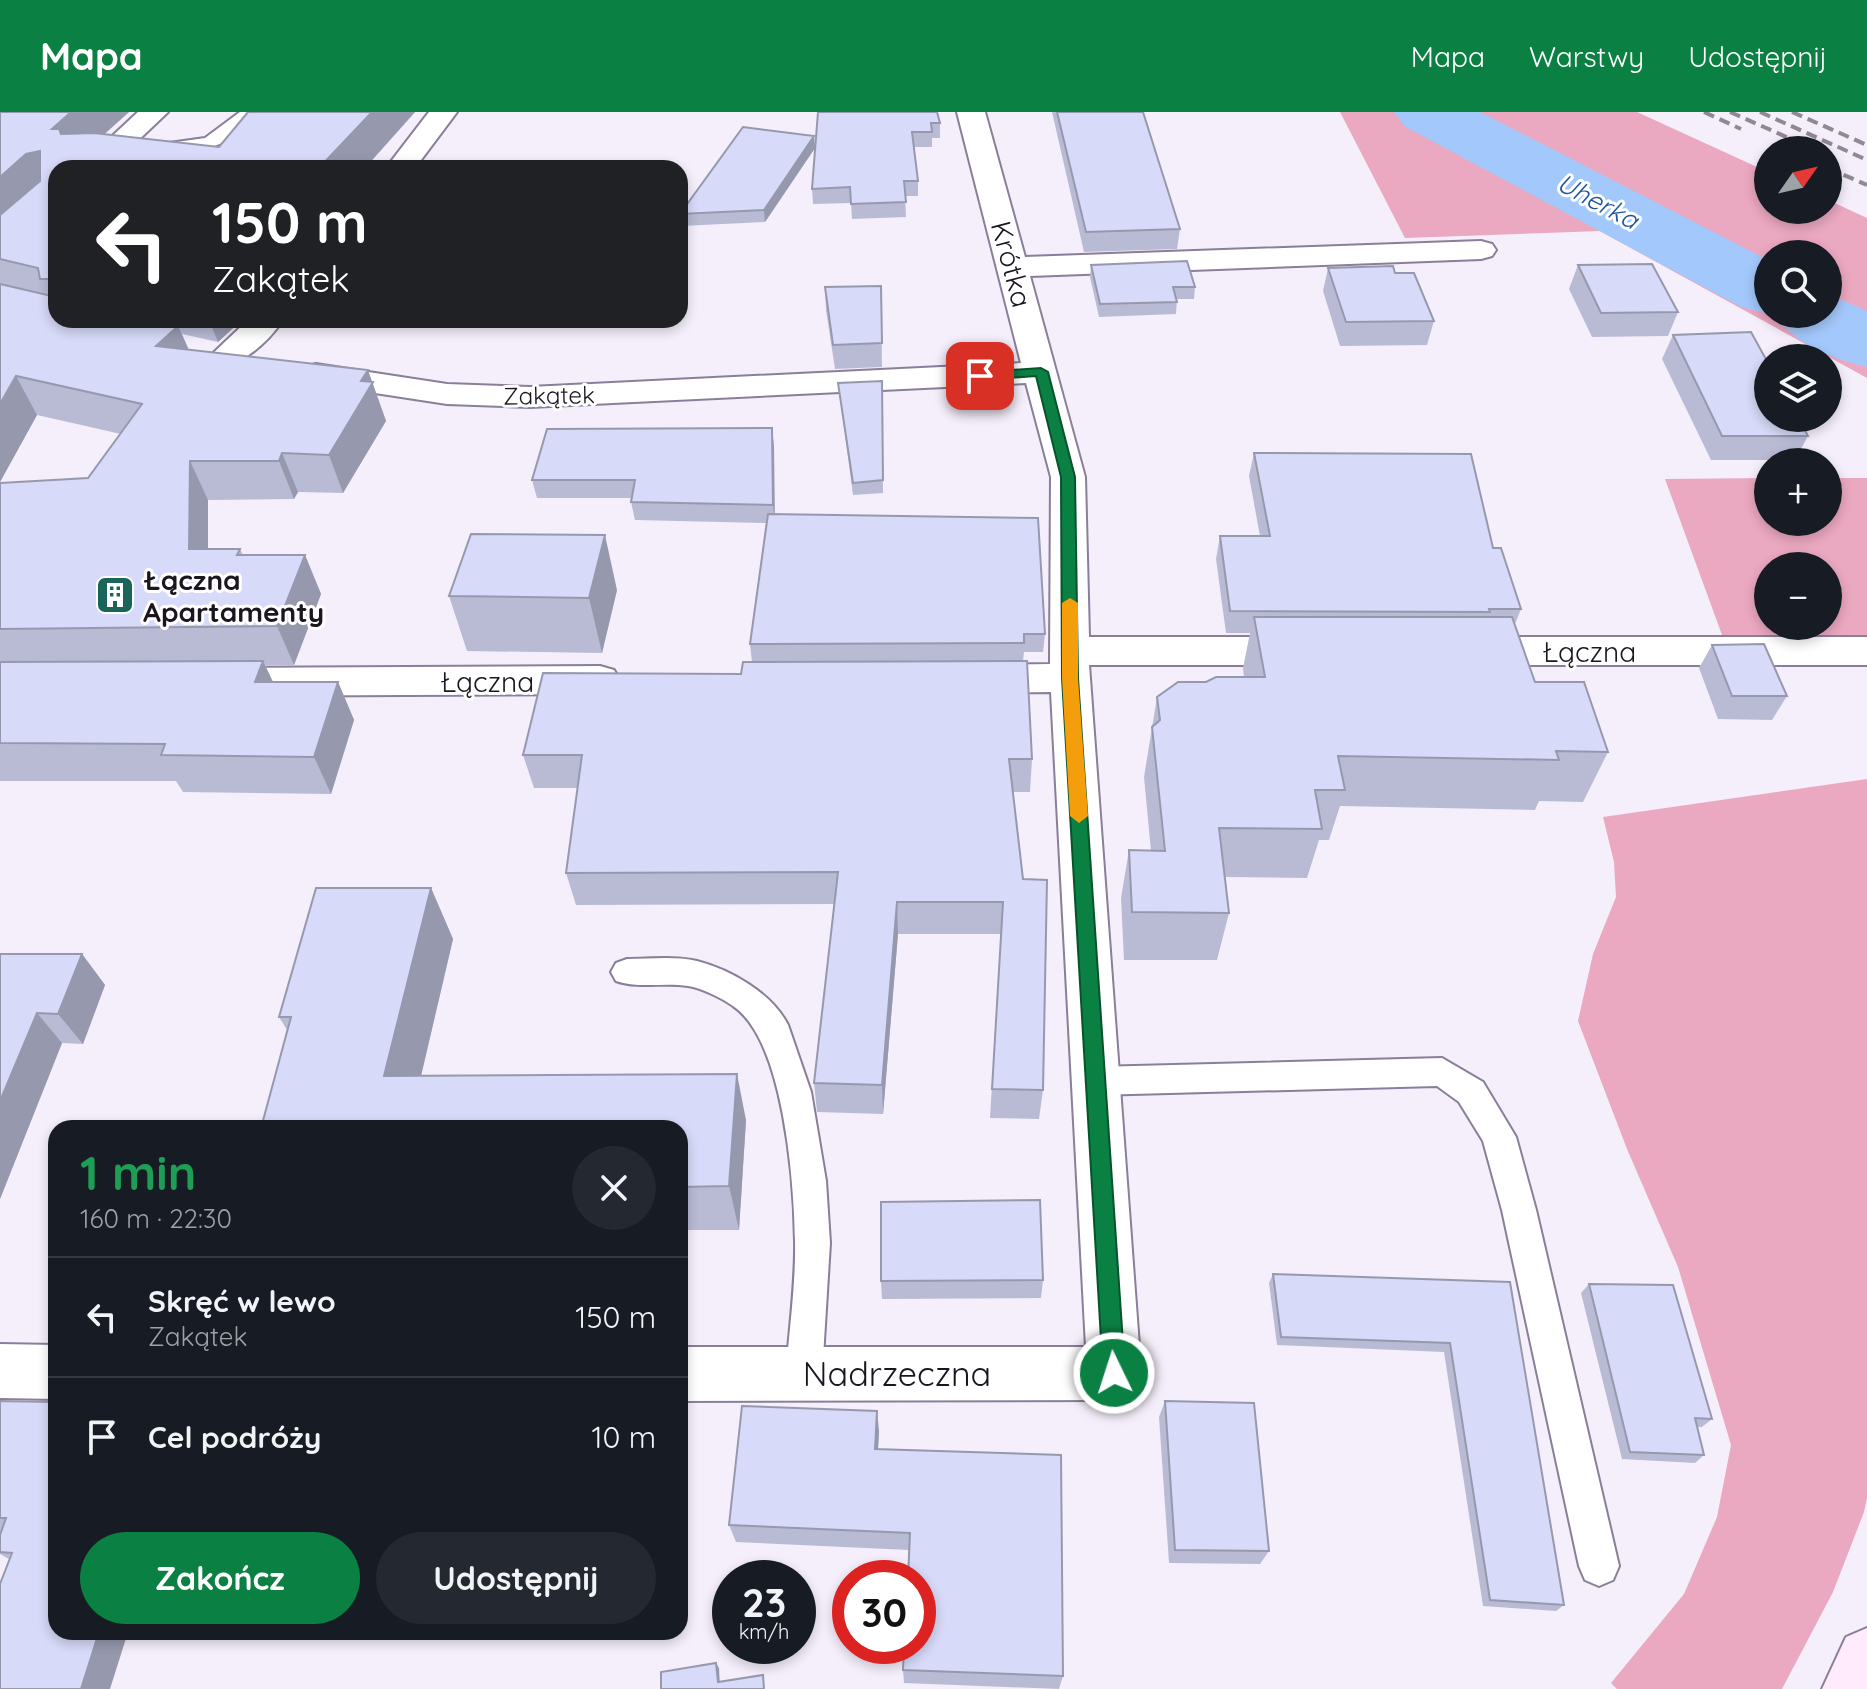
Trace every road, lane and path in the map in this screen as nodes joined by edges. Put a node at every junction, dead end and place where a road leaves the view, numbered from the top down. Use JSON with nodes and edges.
{"nodes":[{"id":1,"x":154,"y":112,"type":"edge"},
{"id":2,"x":251,"y":112,"type":"edge"},
{"id":3,"x":443,"y":112,"type":"edge"},
{"id":4,"x":971,"y":112,"type":"edge"},
{"id":5,"x":102,"y":159,"type":"edge"},
{"id":6,"x":406,"y":160,"type":"edge"},
{"id":7,"x":1481,"y":250,"type":"dead end"},
{"id":8,"x":1013,"y":267,"type":"junction"},
{"id":9,"x":262,"y":328,"type":"edge"},
{"id":10,"x":1041,"y":372,"type":"junction"},
{"id":11,"x":1341,"y":651,"type":"edge"},
{"id":12,"x":1437,"y":651,"type":"edge"},
{"id":13,"x":1867,"y":651,"type":"edge"},
{"id":14,"x":1070,"y":665,"type":"junction"},
{"id":15,"x":927,"y":679,"type":"edge"},
{"id":16,"x":639,"y":680,"type":"edge"},
{"id":17,"x":176,"y":682,"type":"edge"},
{"id":18,"x":627,"y":972,"type":"dead end"},
{"id":19,"x":1095,"y":1081,"type":"junction"},
{"id":20,"x":0,"y":1371,"type":"edge"},
{"id":21,"x":48,"y":1372,"type":"edge"},
{"id":22,"x":1114,"y":1373,"type":"joint"},
{"id":23,"x":688,"y":1374,"type":"edge"},
{"id":24,"x":804,"y":1374,"type":"junction"},
{"id":25,"x":1599,"y":1566,"type":"dead end"},
{"id":26,"x":1867,"y":1658,"type":"edge"},
{"id":27,"x":1852,"y":1689,"type":"edge"}],
"edges":[{"from":1,"to":5,"type":"street"},
{"from":2,"to":5,"type":"lane"},
{"from":3,"to":6,"type":"street"},
{"from":4,"to":8,"type":"street","name":"Krótka"},
{"from":7,"to":8,"type":"street"},
{"from":8,"to":10,"type":"street","name":"Krótka"},
{"from":9,"to":10,"type":"street","name":"Zakątek"},
{"from":10,"to":14,"type":"street","name":"Krótka"},
{"from":11,"to":14,"type":"street"},
{"from":12,"to":13,"type":"street","name":"Łączna"},
{"from":14,"to":15,"type":"street"},
{"from":14,"to":19,"type":"street","name":"Krótka"},
{"from":16,"to":17,"type":"street","name":"Łączna"},
{"from":18,"to":24,"type":"lane"},
{"from":19,"to":22,"type":"street","name":"Krótka"},
{"from":19,"to":25,"type":"lane"},
{"from":20,"to":21,"type":"street"},
{"from":22,"to":24,"type":"street","name":"Nadrzeczna"},
{"from":23,"to":24,"type":"street","name":"Nadrzeczna"},
{"from":26,"to":27,"type":"main road"}]}
